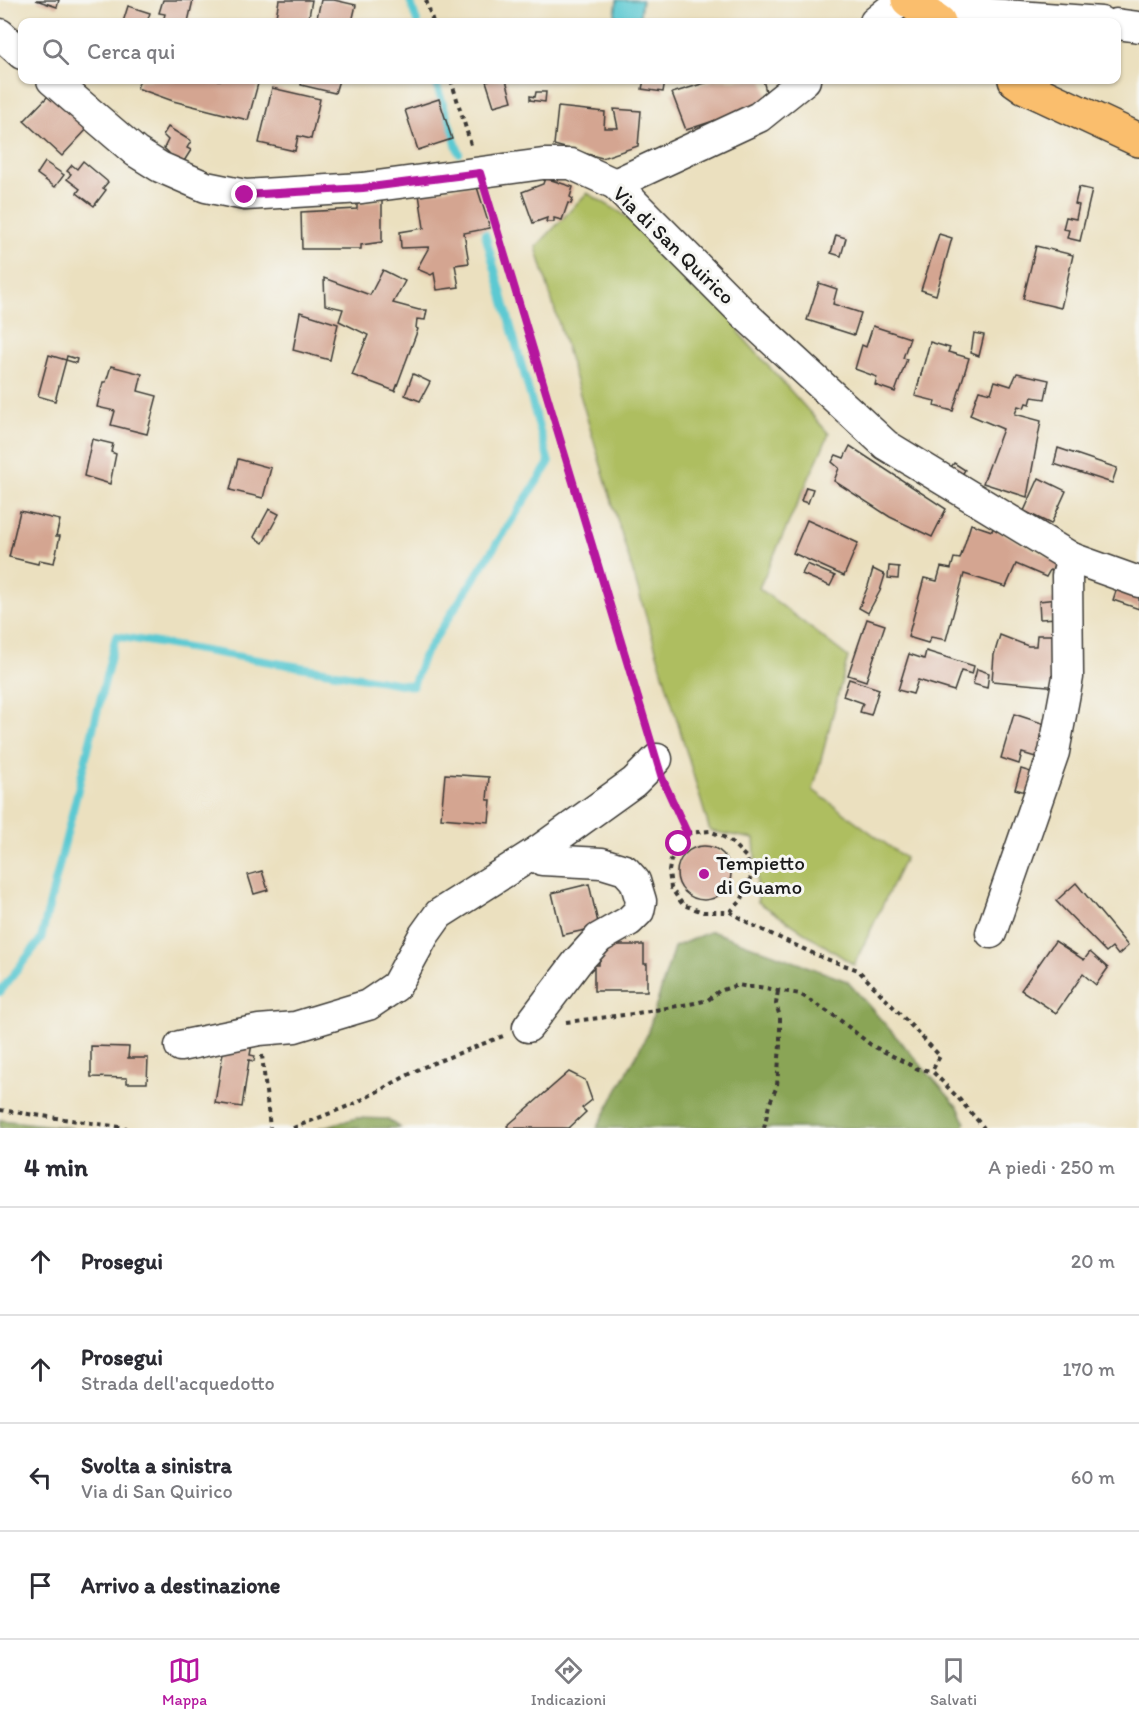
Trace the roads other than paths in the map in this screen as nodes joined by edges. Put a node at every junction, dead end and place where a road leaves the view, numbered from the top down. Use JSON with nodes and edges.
{"nodes":[{"id":1,"x":917,"y":8,"type":"edge"},
{"id":2,"x":887,"y":18,"type":"edge"},
{"id":3,"x":1048,"y":18,"type":"edge"},
{"id":4,"x":1121,"y":25,"type":"edge"},
{"id":5,"x":1139,"y":27,"type":"edge"},
{"id":6,"x":0,"y":34,"type":"edge"},
{"id":7,"x":18,"y":50,"type":"edge"},
{"id":8,"x":57,"y":84,"type":"edge"},
{"id":9,"x":800,"y":84,"type":"edge"},
{"id":10,"x":1021,"y":84,"type":"edge"},
{"id":11,"x":1139,"y":140,"type":"edge"},
{"id":12,"x":615,"y":184,"type":"junction"},
{"id":13,"x":1072,"y":558,"type":"junction"},
{"id":14,"x":1139,"y":582,"type":"edge"},
{"id":15,"x":659,"y":768,"type":"road end"},
{"id":16,"x":538,"y":851,"type":"junction"},
{"id":17,"x":991,"y":933,"type":"dead end"},
{"id":18,"x":528,"y":1027,"type":"road end"},
{"id":19,"x":180,"y":1046,"type":"dead end"}],
"edges":[{"from":1,"to":2,"type":"street"},
{"from":1,"to":3,"type":"street"},
{"from":4,"to":5,"type":"street"},
{"from":6,"to":7,"type":"street"},
{"from":8,"to":12,"type":"street","name":"Via di San Quirico"},
{"from":9,"to":12,"type":"street"},
{"from":10,"to":11,"type":"main road"},
{"from":12,"to":13,"type":"street","name":"Via di San Quirico"},
{"from":13,"to":14,"type":"street","name":"Via di San Quirico"},
{"from":13,"to":17,"type":"street"},
{"from":15,"to":16,"type":"street"},
{"from":16,"to":18,"type":"street"},
{"from":16,"to":19,"type":"street"}]}
